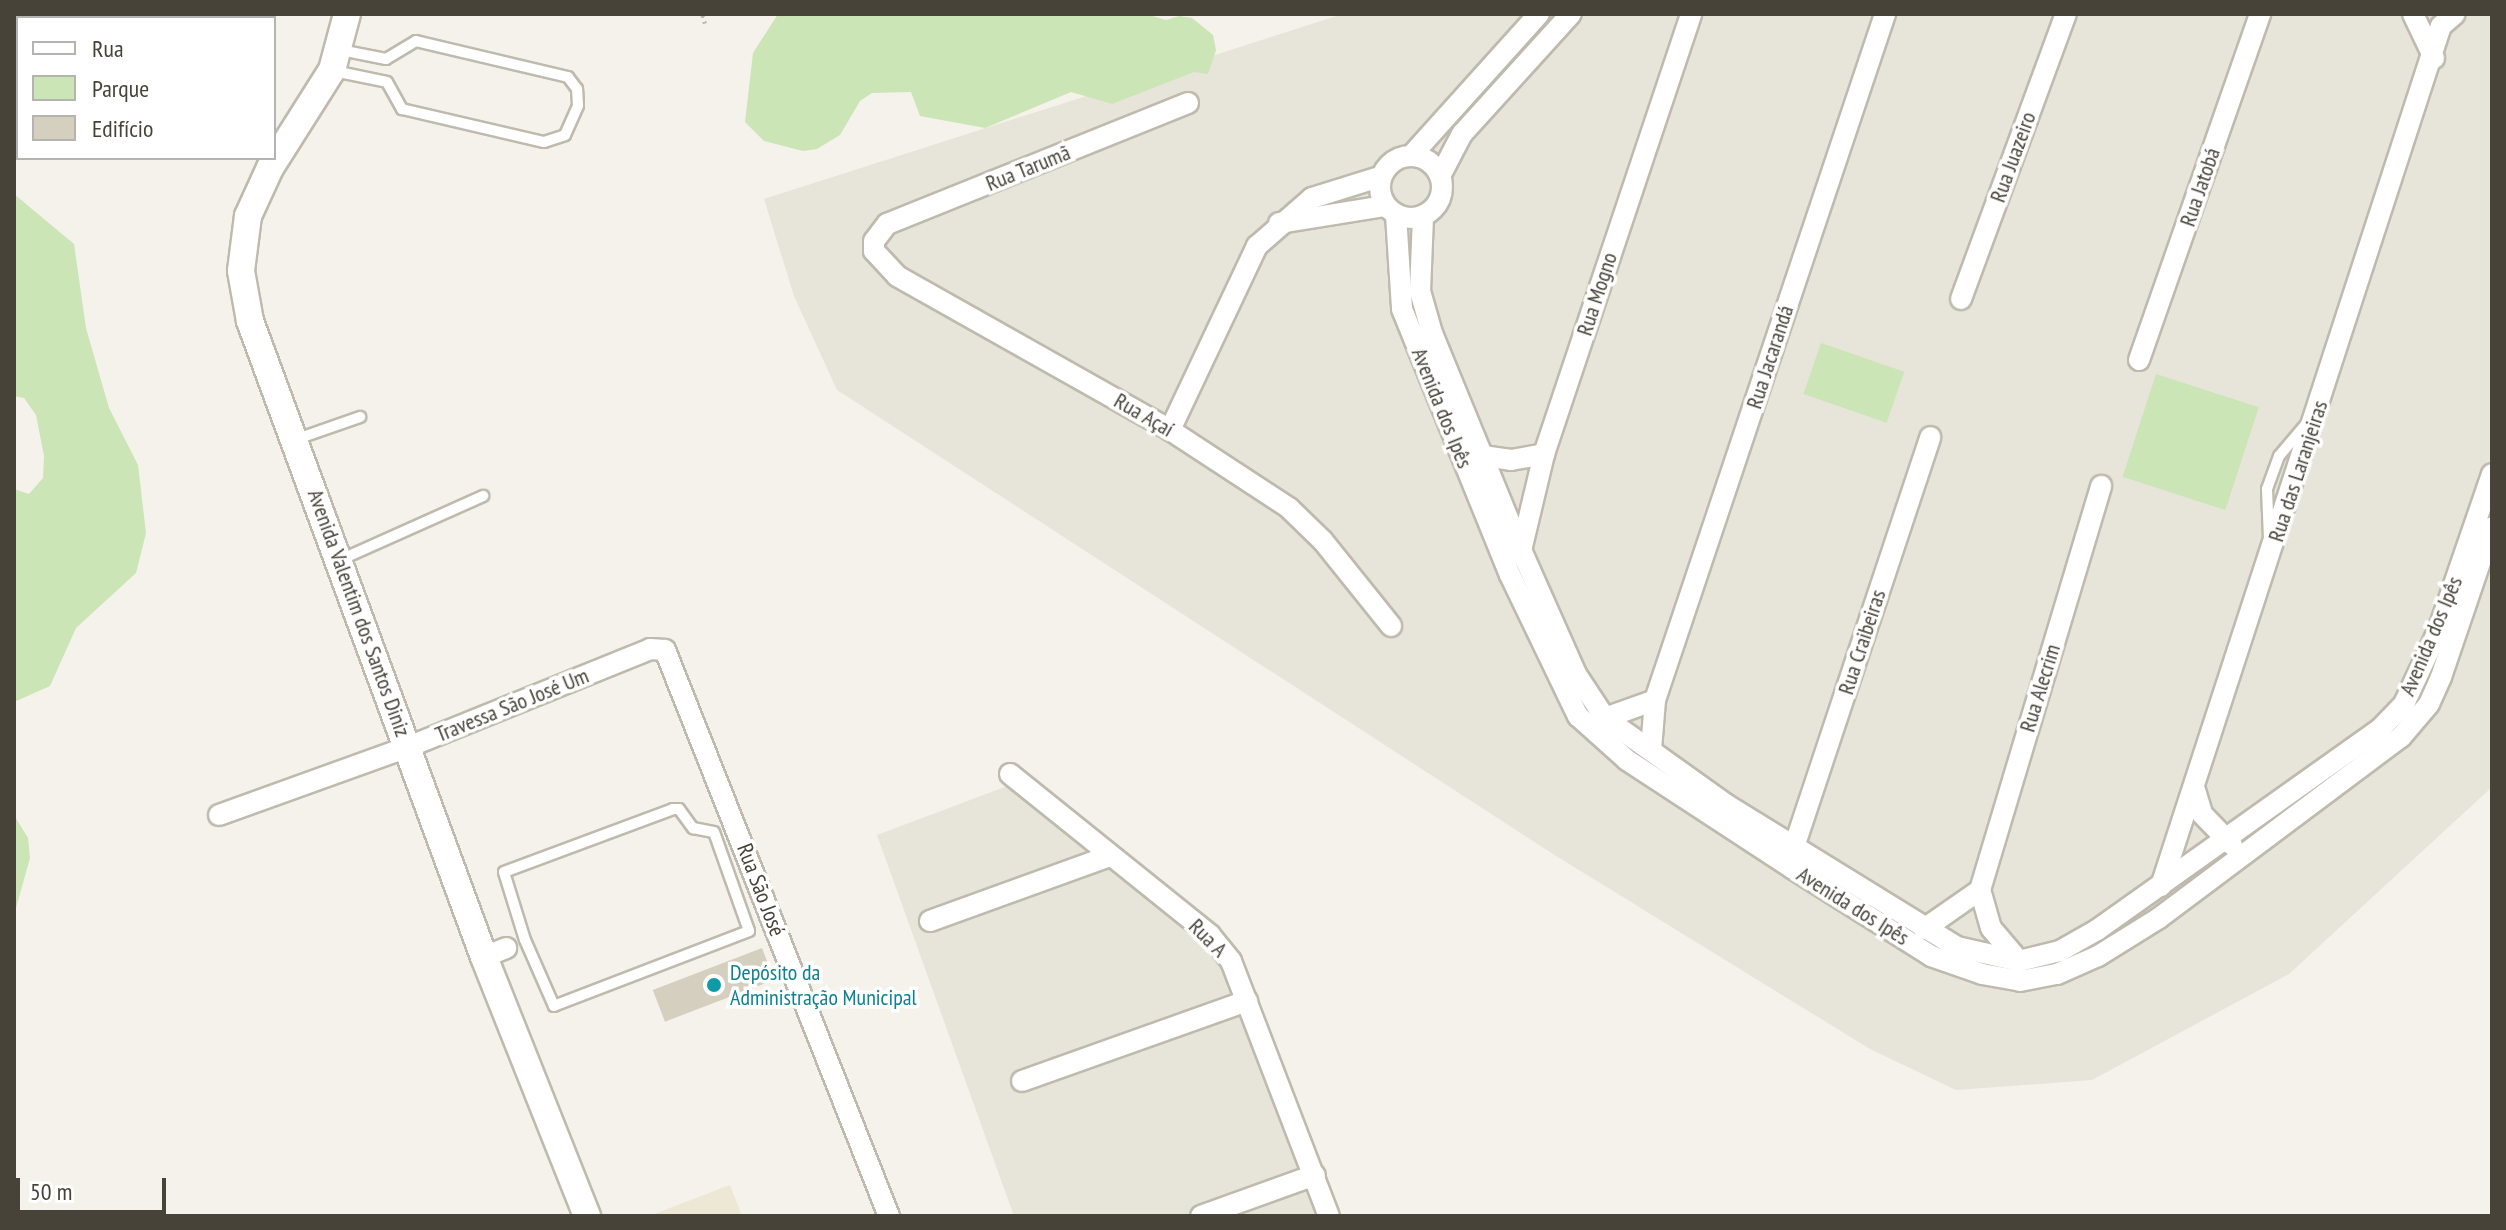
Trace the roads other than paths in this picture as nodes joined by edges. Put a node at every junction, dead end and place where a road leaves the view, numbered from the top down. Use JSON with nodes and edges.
{"nodes":[{"id":1,"x":347,"y":14,"type":"edge"},
{"id":2,"x":1539,"y":14,"type":"edge"},
{"id":3,"x":1571,"y":14,"type":"edge"},
{"id":4,"x":1691,"y":14,"type":"edge"},
{"id":5,"x":1885,"y":14,"type":"edge"},
{"id":6,"x":2066,"y":14,"type":"edge"},
{"id":7,"x":2260,"y":14,"type":"edge"},
{"id":8,"x":2413,"y":14,"type":"edge"},
{"id":9,"x":2446,"y":18,"type":"edge"},
{"id":10,"x":2434,"y":58,"type":"junction"},
{"id":11,"x":336,"y":60,"type":"junction"},
{"id":12,"x":1188,"y":103,"type":"dead end"},
{"id":13,"x":1411,"y":156,"type":"junction"},
{"id":14,"x":1382,"y":176,"type":"junction"},
{"id":15,"x":1440,"y":176,"type":"junction"},
{"id":16,"x":1391,"y":211,"type":"junction"},
{"id":17,"x":1423,"y":217,"type":"junction"},
{"id":18,"x":1279,"y":223,"type":"junction"},
{"id":19,"x":874,"y":241,"type":"joint"},
{"id":20,"x":1961,"y":299,"type":"dead end"},
{"id":21,"x":2139,"y":360,"type":"dead end"},
{"id":22,"x":360,"y":417,"type":"dead end"},
{"id":23,"x":1170,"y":430,"type":"junction"},
{"id":24,"x":1930,"y":437,"type":"dead end"},
{"id":25,"x":297,"y":439,"type":"junction"},
{"id":26,"x":1469,"y":454,"type":"junction"},
{"id":27,"x":1544,"y":454,"type":"junction"},
{"id":28,"x":2492,"y":474,"type":"edge"},
{"id":29,"x":2101,"y":486,"type":"dead end"},
{"id":30,"x":483,"y":496,"type":"dead end"},
{"id":31,"x":2492,"y":527,"type":"edge"},
{"id":32,"x":1522,"y":552,"type":"junction"},
{"id":33,"x":340,"y":560,"type":"junction"},
{"id":34,"x":1510,"y":575,"type":"junction"},
{"id":35,"x":1391,"y":626,"type":"dead end"},
{"id":36,"x":668,"y":654,"type":"joint"},
{"id":37,"x":1655,"y":700,"type":"junction"},
{"id":38,"x":1605,"y":718,"type":"junction"},
{"id":39,"x":408,"y":747,"type":"junction"},
{"id":40,"x":1651,"y":750,"type":"junction"},
{"id":41,"x":1010,"y":774,"type":"dead end"},
{"id":42,"x":2194,"y":787,"type":"junction"},
{"id":43,"x":219,"y":815,"type":"dead end"},
{"id":44,"x":2221,"y":838,"type":"junction"},
{"id":45,"x":1794,"y":847,"type":"junction"},
{"id":46,"x":2247,"y":854,"type":"junction"},
{"id":47,"x":1110,"y":856,"type":"junction"},
{"id":48,"x":2161,"y":883,"type":"junction"},
{"id":49,"x":1980,"y":890,"type":"junction"},
{"id":50,"x":2159,"y":918,"type":"junction"},
{"id":51,"x":930,"y":921,"type":"dead end"},
{"id":52,"x":1924,"y":929,"type":"junction"},
{"id":53,"x":505,"y":949,"type":"junction"},
{"id":54,"x":2019,"y":961,"type":"junction"},
{"id":55,"x":1247,"y":1001,"type":"junction"},
{"id":56,"x":1022,"y":1081,"type":"dead end"},
{"id":57,"x":1315,"y":1175,"type":"junction"},
{"id":58,"x":587,"y":1216,"type":"edge"},
{"id":59,"x":889,"y":1216,"type":"edge"},
{"id":60,"x":1201,"y":1216,"type":"edge"},
{"id":61,"x":1329,"y":1216,"type":"edge"}],
"edges":[{"from":1,"to":11,"type":"street","name":"Avenida Valentim dos Santos Diniz"},
{"from":2,"to":13,"type":"street"},
{"from":3,"to":15,"type":"street","name":"Avenida dos Ipês"},
{"from":4,"to":27,"type":"street","name":"Rua Mogno"},
{"from":5,"to":37,"type":"street","name":"Rua Jacarandá"},
{"from":6,"to":20,"type":"street","name":"Rua Juazeiro"},
{"from":7,"to":21,"type":"street","name":"Rua Jatobá"},
{"from":8,"to":10,"type":"street"},
{"from":9,"to":10,"type":"street","name":"Rua das Laranjeiras"},
{"from":10,"to":42,"type":"street","name":"Rua das Laranjeiras"},
{"from":11,"to":11,"type":"lane"},
{"from":11,"to":25,"type":"street","name":"Avenida Valentim dos Santos Diniz"},
{"from":12,"to":19,"type":"street","name":"Rua Tarumã"},
{"from":13,"to":14,"type":"street"},
{"from":13,"to":15,"type":"street"},
{"from":14,"to":16,"type":"street","name":"Avenida dos Ipês"},
{"from":14,"to":18,"type":"street"},
{"from":15,"to":17,"type":"street","name":"Avenida dos Ipês"},
{"from":16,"to":17,"type":"street"},
{"from":16,"to":18,"type":"street"},
{"from":16,"to":26,"type":"street","name":"Avenida dos Ipês"},
{"from":17,"to":26,"type":"street","name":"Avenida dos Ipês"},
{"from":18,"to":23,"type":"street"},
{"from":19,"to":23,"type":"street","name":"Rua Açaí"},
{"from":22,"to":25,"type":"lane"},
{"from":23,"to":35,"type":"street","name":"Rua Açaí"},
{"from":24,"to":45,"type":"street","name":"Rua Craibeiras"},
{"from":25,"to":33,"type":"street","name":"Avenida Valentim dos Santos Diniz"},
{"from":26,"to":27,"type":"street"},
{"from":26,"to":32,"type":"street","name":"Avenida dos Ipês"},
{"from":26,"to":34,"type":"street","name":"Avenida dos Ipês"},
{"from":27,"to":32,"type":"street","name":"Rua Mogno"},
{"from":28,"to":44,"type":"street","name":"Avenida dos Ipês"},
{"from":29,"to":49,"type":"street","name":"Rua Alecrim"},
{"from":30,"to":33,"type":"lane"},
{"from":31,"to":46,"type":"street","name":"Avenida dos Ipês"},
{"from":32,"to":34,"type":"street","name":"Rua Mogno"},
{"from":32,"to":38,"type":"street","name":"Avenida dos Ipês"},
{"from":33,"to":39,"type":"street","name":"Avenida Valentim dos Santos Diniz"},
{"from":34,"to":50,"type":"street","name":"Avenida dos Ipês"},
{"from":36,"to":39,"type":"street","name":"Travessa São José Um"},
{"from":36,"to":59,"type":"street","name":"Rua São José"},
{"from":37,"to":38,"type":"street"},
{"from":37,"to":40,"type":"street","name":"Rua Jacarandá"},
{"from":38,"to":40,"type":"street","name":"Avenida dos Ipês"},
{"from":39,"to":43,"type":"street","name":"Travessa São José Um"},
{"from":39,"to":53,"type":"street","name":"Avenida Valentim dos Santos Diniz"},
{"from":40,"to":45,"type":"street","name":"Avenida dos Ipês"},
{"from":41,"to":47,"type":"street","name":"Rua A"},
{"from":42,"to":44,"type":"street"},
{"from":42,"to":48,"type":"street","name":"Rua das Laranjeiras"},
{"from":44,"to":46,"type":"street"},
{"from":44,"to":48,"type":"street","name":"Avenida dos Ipês"},
{"from":45,"to":52,"type":"street","name":"Avenida dos Ipês"},
{"from":46,"to":50,"type":"street","name":"Avenida dos Ipês"},
{"from":47,"to":51,"type":"street"},
{"from":47,"to":55,"type":"street","name":"Rua A"},
{"from":48,"to":50,"type":"street","name":"Rua das Laranjeiras"},
{"from":48,"to":54,"type":"street","name":"Avenida dos Ipês"},
{"from":49,"to":52,"type":"street"},
{"from":49,"to":54,"type":"street"},
{"from":52,"to":54,"type":"street","name":"Avenida dos Ipês"},
{"from":53,"to":53,"type":"lane"},
{"from":53,"to":58,"type":"street","name":"Avenida Valentim dos Santos Diniz"},
{"from":55,"to":56,"type":"street"},
{"from":55,"to":57,"type":"street","name":"Rua A"},
{"from":57,"to":60,"type":"street"},
{"from":57,"to":61,"type":"street","name":"Rua A"}]}
